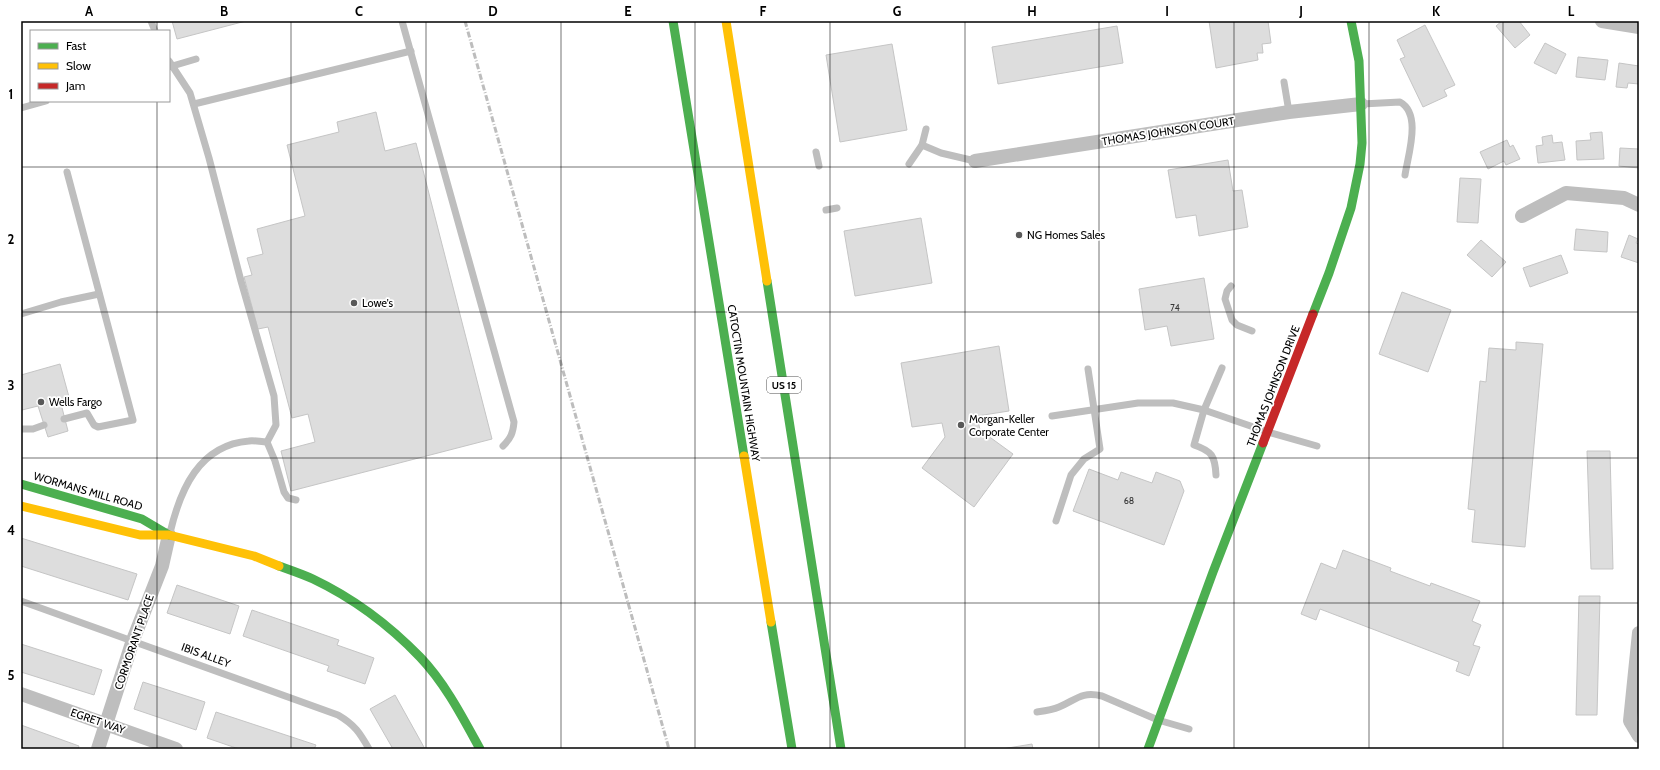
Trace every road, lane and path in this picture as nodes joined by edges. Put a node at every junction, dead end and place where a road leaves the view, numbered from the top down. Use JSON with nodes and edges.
{"nodes":[{"id":1,"x":402,"y":21,"type":"edge"},
{"id":2,"x":673,"y":21,"type":"edge"},
{"id":3,"x":726,"y":21,"type":"edge"},
{"id":4,"x":1351,"y":21,"type":"edge"},
{"id":5,"x":1602,"y":21,"type":"edge"},
{"id":6,"x":1639,"y":27,"type":"edge"},
{"id":7,"x":411,"y":51,"type":"junction"},
{"id":8,"x":196,"y":59,"type":"dead end"},
{"id":9,"x":170,"y":65,"type":"edge"},
{"id":10,"x":1284,"y":82,"type":"dead end"},
{"id":11,"x":42,"y":102,"type":"edge"},
{"id":12,"x":194,"y":104,"type":"junction"},
{"id":13,"x":1361,"y":104,"type":"junction"},
{"id":14,"x":21,"y":108,"type":"edge"},
{"id":15,"x":1289,"y":112,"type":"junction"},
{"id":16,"x":926,"y":129,"type":"dead end"},
{"id":17,"x":922,"y":145,"type":"junction"},
{"id":18,"x":816,"y":152,"type":"dead end"},
{"id":19,"x":975,"y":161,"type":"joint"},
{"id":20,"x":909,"y":164,"type":"dead end"},
{"id":21,"x":819,"y":166,"type":"dead end"},
{"id":22,"x":67,"y":172,"type":"dead end"},
{"id":23,"x":1405,"y":175,"type":"dead end"},
{"id":24,"x":1639,"y":205,"type":"edge"},
{"id":25,"x":837,"y":208,"type":"dead end"},
{"id":26,"x":826,"y":210,"type":"dead end"},
{"id":27,"x":1522,"y":216,"type":"dead end"},
{"id":28,"x":1231,"y":286,"type":"dead end"},
{"id":29,"x":99,"y":294,"type":"junction"},
{"id":30,"x":21,"y":314,"type":"edge"},
{"id":31,"x":1252,"y":330,"type":"dead end"},
{"id":32,"x":1222,"y":368,"type":"dead end"},
{"id":33,"x":1088,"y":369,"type":"dead end"},
{"id":34,"x":1095,"y":410,"type":"junction"},
{"id":35,"x":1204,"y":410,"type":"junction"},
{"id":36,"x":1052,"y":416,"type":"dead end"},
{"id":37,"x":64,"y":419,"type":"dead end"},
{"id":38,"x":44,"y":425,"type":"dead end"},
{"id":39,"x":21,"y":429,"type":"edge"},
{"id":40,"x":1268,"y":432,"type":"junction"},
{"id":41,"x":267,"y":442,"type":"junction"},
{"id":42,"x":503,"y":446,"type":"dead end"},
{"id":43,"x":1318,"y":446,"type":"dead end"},
{"id":44,"x":1216,"y":474,"type":"dead end"},
{"id":45,"x":21,"y":484,"type":"edge"},
{"id":46,"x":296,"y":500,"type":"dead end"},
{"id":47,"x":21,"y":506,"type":"edge"},
{"id":48,"x":1056,"y":521,"type":"dead end"},
{"id":49,"x":169,"y":535,"type":"junction"},
{"id":50,"x":21,"y":601,"type":"edge"},
{"id":51,"x":1639,"y":633,"type":"edge"},
{"id":52,"x":133,"y":640,"type":"junction"},
{"id":53,"x":21,"y":694,"type":"edge"},
{"id":54,"x":1037,"y":712,"type":"dead end"},
{"id":55,"x":1158,"y":720,"type":"junction"},
{"id":56,"x":107,"y":724,"type":"junction"},
{"id":57,"x":1189,"y":729,"type":"dead end"},
{"id":58,"x":1639,"y":736,"type":"edge"},
{"id":59,"x":98,"y":749,"type":"edge"},
{"id":60,"x":176,"y":749,"type":"edge"},
{"id":61,"x":369,"y":749,"type":"edge"},
{"id":62,"x":480,"y":749,"type":"edge"},
{"id":63,"x":792,"y":749,"type":"edge"},
{"id":64,"x":841,"y":749,"type":"edge"},
{"id":65,"x":1148,"y":749,"type":"edge"}],
"edges":[{"from":1,"to":7,"type":"lane"},
{"from":2,"to":63,"type":"main road","name":"CATOCTIN MOUNTAIN HIGHWAY"},
{"from":3,"to":64,"type":"main road","number":"US 15"},
{"from":4,"to":13,"type":"main road","name":"THOMAS JOHNSON DRIVE"},
{"from":5,"to":6,"type":"street"},
{"from":7,"to":12,"type":"lane"},
{"from":7,"to":42,"type":"lane"},
{"from":8,"to":9,"type":"lane"},
{"from":9,"to":12,"type":"lane"},
{"from":10,"to":15,"type":"lane"},
{"from":11,"to":14,"type":"lane"},
{"from":12,"to":41,"type":"lane"},
{"from":13,"to":15,"type":"street","name":"THOMAS JOHNSON COURT"},
{"from":13,"to":23,"type":"lane"},
{"from":13,"to":40,"type":"main road","name":"THOMAS JOHNSON DRIVE"},
{"from":15,"to":19,"type":"street","name":"THOMAS JOHNSON COURT"},
{"from":16,"to":17,"type":"lane"},
{"from":17,"to":19,"type":"lane"},
{"from":17,"to":20,"type":"lane"},
{"from":18,"to":21,"type":"lane"},
{"from":22,"to":29,"type":"lane"},
{"from":24,"to":27,"type":"street"},
{"from":25,"to":26,"type":"lane"},
{"from":28,"to":31,"type":"lane"},
{"from":29,"to":30,"type":"lane"},
{"from":29,"to":37,"type":"lane"},
{"from":32,"to":35,"type":"lane"},
{"from":33,"to":34,"type":"lane"},
{"from":34,"to":35,"type":"lane"},
{"from":34,"to":36,"type":"lane"},
{"from":34,"to":48,"type":"lane"},
{"from":35,"to":40,"type":"lane"},
{"from":35,"to":44,"type":"lane"},
{"from":38,"to":39,"type":"lane"},
{"from":40,"to":43,"type":"lane"},
{"from":40,"to":55,"type":"main road","name":"THOMAS JOHNSON DRIVE"},
{"from":41,"to":46,"type":"lane"},
{"from":41,"to":49,"type":"lane"},
{"from":45,"to":49,"type":"main road","name":"WORMANS MILL ROAD"},
{"from":47,"to":49,"type":"main road","name":"WORMANS MILL ROAD"},
{"from":49,"to":52,"type":"street","name":"CORMORANT PLACE"},
{"from":49,"to":62,"type":"main road","name":"WORMANS MILL ROAD"},
{"from":50,"to":52,"type":"lane","name":"IBIS ALLEY"},
{"from":51,"to":58,"type":"street"},
{"from":52,"to":56,"type":"street","name":"CORMORANT PLACE"},
{"from":52,"to":61,"type":"lane","name":"IBIS ALLEY"},
{"from":53,"to":56,"type":"street","name":"EGRET WAY"},
{"from":54,"to":55,"type":"lane"},
{"from":55,"to":57,"type":"lane"},
{"from":55,"to":65,"type":"main road","name":"THOMAS JOHNSON DRIVE"},
{"from":56,"to":59,"type":"street","name":"CORMORANT PLACE"},
{"from":56,"to":60,"type":"street","name":"EGRET WAY"}]}
